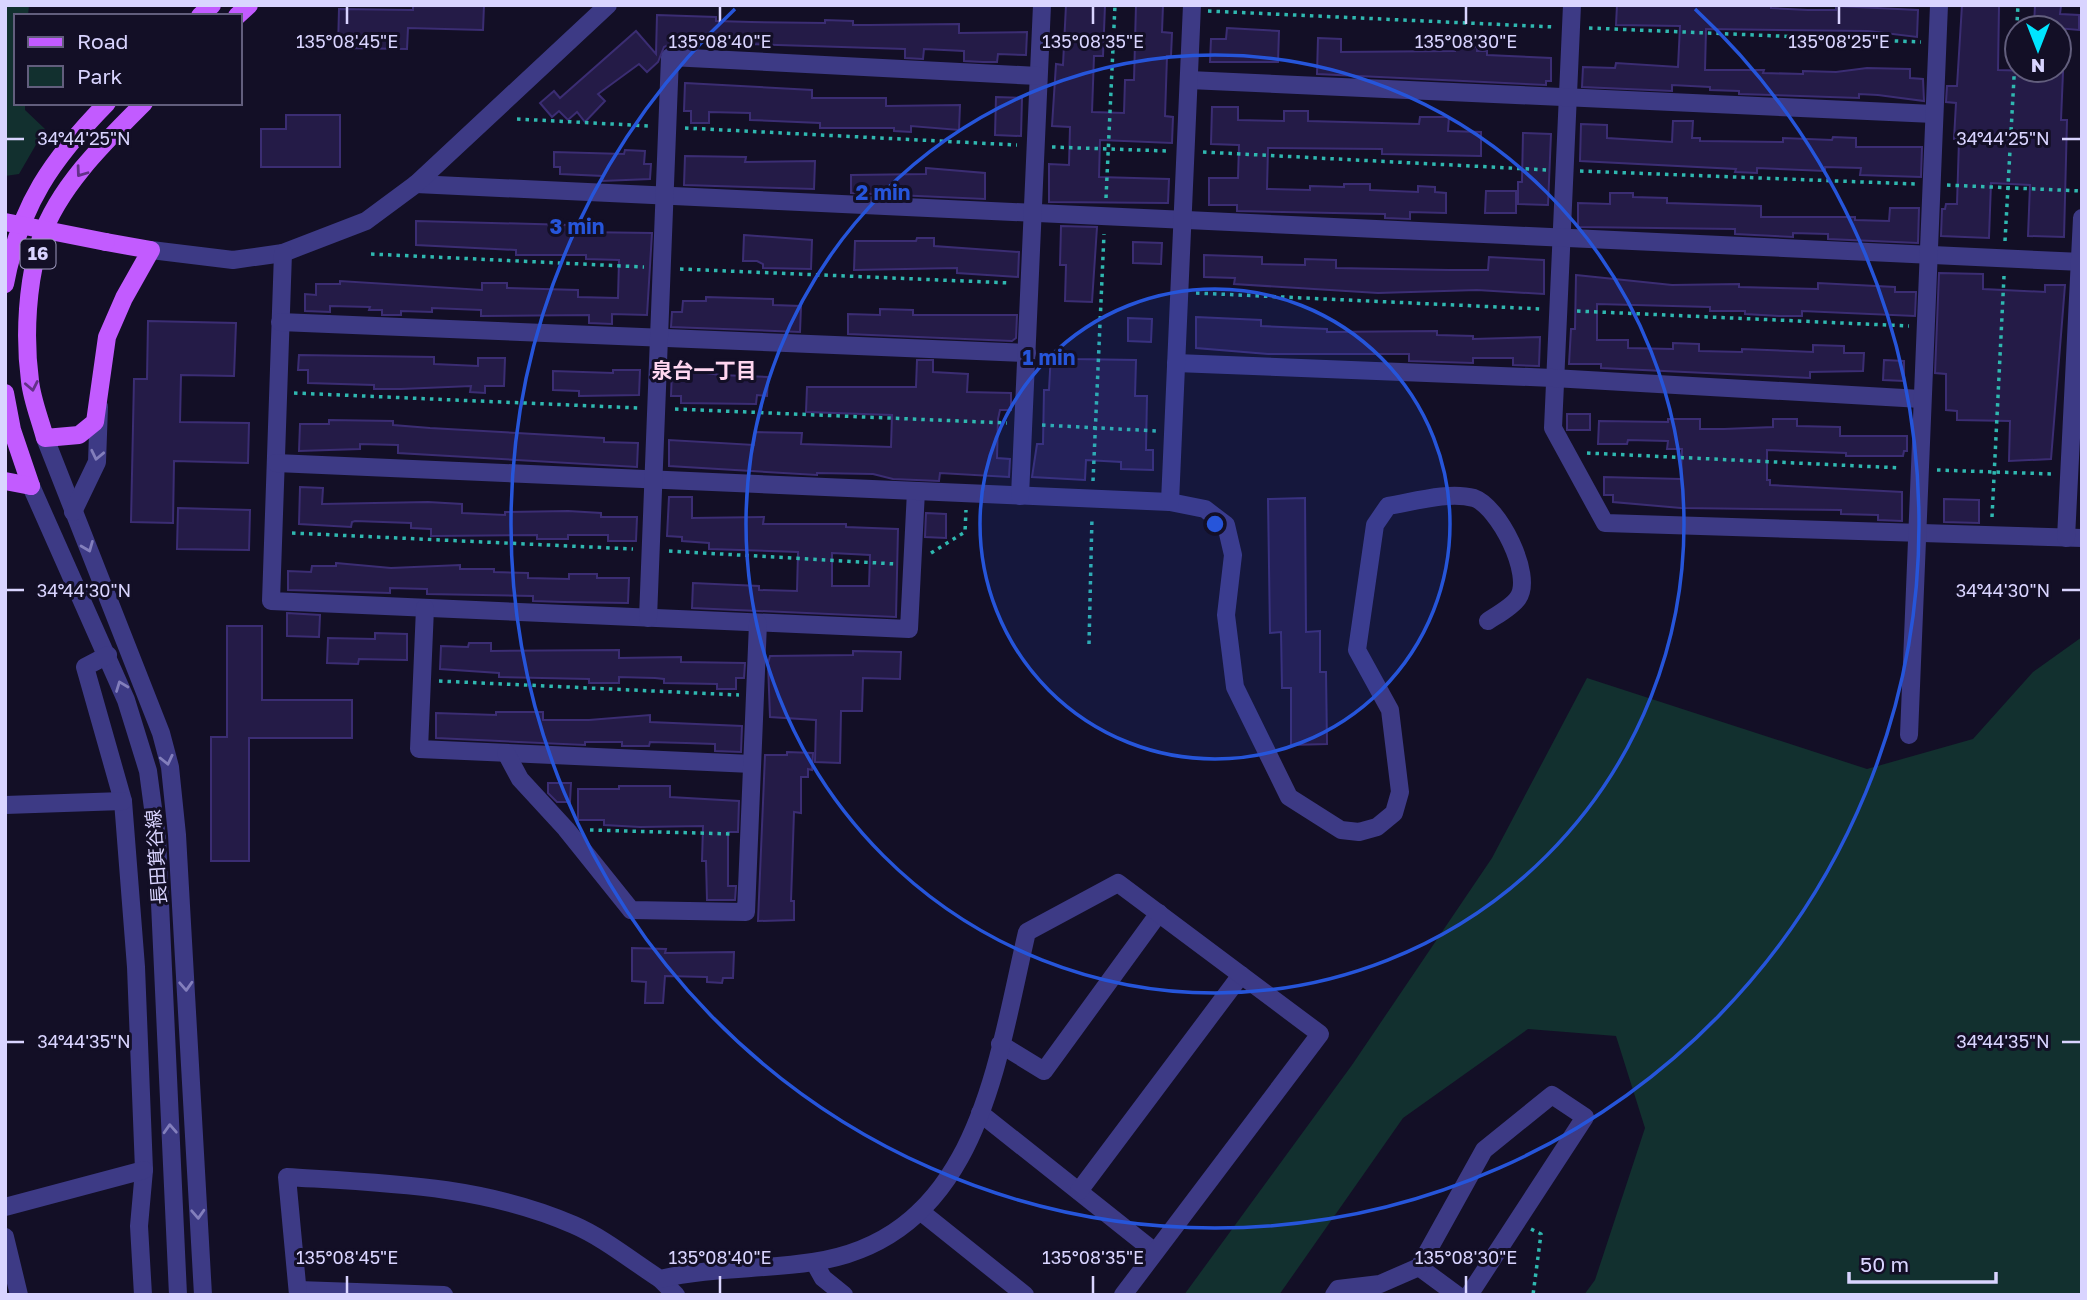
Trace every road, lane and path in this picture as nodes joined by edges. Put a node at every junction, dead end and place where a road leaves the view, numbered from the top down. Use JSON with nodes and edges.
{"nodes":[{"id":1,"x":608,"y":5,"type":"edge"},
{"id":2,"x":1042,"y":5,"type":"edge"},
{"id":3,"x":1115,"y":5,"type":"edge"},
{"id":4,"x":1192,"y":5,"type":"edge"},
{"id":5,"x":1572,"y":5,"type":"edge"},
{"id":6,"x":1939,"y":5,"type":"edge"},
{"id":7,"x":1038,"y":76,"type":"junction"},
{"id":8,"x":1189,"y":80,"type":"junction"},
{"id":9,"x":1569,"y":97,"type":"junction"},
{"id":10,"x":105,"y":105,"type":"edge"},
{"id":11,"x":142,"y":105,"type":"edge"},
{"id":12,"x":1934,"y":114,"type":"junction"},
{"id":13,"x":517,"y":119,"type":"dead end"},
{"id":14,"x":667,"y":127,"type":"junction"},
{"id":15,"x":1036,"y":146,"type":"junction"},
{"id":16,"x":1108,"y":149,"type":"junction"},
{"id":17,"x":1186,"y":152,"type":"junction"},
{"id":18,"x":1565,"y":170,"type":"junction"},
{"id":19,"x":416,"y":184,"type":"junction"},
{"id":20,"x":1930,"y":185,"type":"junction"},
{"id":21,"x":2082,"y":191,"type":"edge"},
{"id":22,"x":665,"y":195,"type":"junction"},
{"id":23,"x":1034,"y":213,"type":"junction"},
{"id":24,"x":1105,"y":216,"type":"junction"},
{"id":25,"x":2082,"y":218,"type":"edge"},
{"id":26,"x":1183,"y":220,"type":"junction"},
{"id":27,"x":5,"y":222,"type":"edge"},
{"id":28,"x":1561,"y":239,"type":"junction"},
{"id":29,"x":151,"y":250,"type":"junction"},
{"id":30,"x":282,"y":253,"type":"junction"},
{"id":31,"x":371,"y":254,"type":"dead end"},
{"id":32,"x":1927,"y":257,"type":"junction"},
{"id":33,"x":2080,"y":262,"type":"edge"},
{"id":34,"x":662,"y":268,"type":"junction"},
{"id":35,"x":5,"y":284,"type":"edge"},
{"id":36,"x":1031,"y":284,"type":"junction"},
{"id":37,"x":280,"y":322,"type":"junction"},
{"id":38,"x":659,"y":338,"type":"junction"},
{"id":39,"x":1027,"y":354,"type":"junction"},
{"id":40,"x":1176,"y":363,"type":"junction"},
{"id":41,"x":1553,"y":378,"type":"junction"},
{"id":42,"x":278,"y":392,"type":"junction"},
{"id":43,"x":5,"y":393,"type":"edge"},
{"id":44,"x":99,"y":393,"type":"junction"},
{"id":45,"x":1921,"y":399,"type":"junction"},
{"id":46,"x":2078,"y":404,"type":"edge"},
{"id":47,"x":656,"y":408,"type":"junction"},
{"id":48,"x":1024,"y":424,"type":"junction"},
{"id":49,"x":1096,"y":428,"type":"junction"},
{"id":50,"x":1173,"y":432,"type":"junction"},
{"id":51,"x":46,"y":438,"type":"junction"},
{"id":52,"x":1566,"y":452,"type":"junction"},
{"id":53,"x":276,"y":463,"type":"junction"},
{"id":54,"x":1919,"y":469,"type":"junction"},
{"id":55,"x":2069,"y":475,"type":"junction"},
{"id":56,"x":653,"y":479,"type":"junction"},
{"id":57,"x":5,"y":481,"type":"edge"},
{"id":58,"x":31,"y":486,"type":"junction"},
{"id":59,"x":916,"y":491,"type":"junction"},
{"id":60,"x":1020,"y":496,"type":"junction"},
{"id":61,"x":1093,"y":499,"type":"junction"},
{"id":62,"x":1170,"y":502,"type":"junction"},
{"id":63,"x":73,"y":512,"type":"junction"},
{"id":64,"x":1916,"y":534,"type":"junction"},
{"id":65,"x":2074,"y":538,"type":"edge"},
{"id":66,"x":425,"y":608,"type":"junction"},
{"id":67,"x":648,"y":618,"type":"junction"},
{"id":68,"x":1488,"y":621,"type":"dead end"},
{"id":69,"x":758,"y":623,"type":"junction"},
{"id":70,"x":1090,"y":644,"type":"dead end"},
{"id":71,"x":108,"y":655,"type":"junction"},
{"id":72,"x":422,"y":680,"type":"junction"},
{"id":73,"x":755,"y":696,"type":"junction"},
{"id":74,"x":1909,"y":735,"type":"dead end"},
{"id":75,"x":506,"y":753,"type":"junction"},
{"id":76,"x":752,"y":765,"type":"junction"},
{"id":77,"x":123,"y":801,"type":"junction"},
{"id":78,"x":5,"y":805,"type":"edge"},
{"id":79,"x":566,"y":829,"type":"junction"},
{"id":80,"x":749,"y":835,"type":"junction"},
{"id":81,"x":1159,"y":914,"type":"junction"},
{"id":82,"x":1241,"y":975,"type":"junction"},
{"id":83,"x":1000,"y":1044,"type":"junction"},
{"id":84,"x":981,"y":1113,"type":"junction"},
{"id":85,"x":144,"y":1170,"type":"junction"},
{"id":86,"x":1079,"y":1192,"type":"junction"},
{"id":87,"x":5,"y":1207,"type":"edge"},
{"id":88,"x":920,"y":1211,"type":"junction"},
{"id":89,"x":1517,"y":1222,"type":"junction"},
{"id":90,"x":5,"y":1237,"type":"edge"},
{"id":91,"x":1155,"y":1252,"type":"junction"},
{"id":92,"x":814,"y":1262,"type":"junction"},
{"id":93,"x":1419,"y":1267,"type":"junction"},
{"id":94,"x":660,"y":1279,"type":"junction"},
{"id":95,"x":298,"y":1292,"type":"edge"},
{"id":96,"x":19,"y":1295,"type":"edge"},
{"id":97,"x":142,"y":1295,"type":"edge"},
{"id":98,"x":178,"y":1295,"type":"edge"},
{"id":99,"x":203,"y":1295,"type":"edge"},
{"id":100,"x":444,"y":1295,"type":"edge"},
{"id":101,"x":676,"y":1295,"type":"edge"},
{"id":102,"x":844,"y":1295,"type":"edge"},
{"id":103,"x":1025,"y":1295,"type":"edge"},
{"id":104,"x":1123,"y":1295,"type":"edge"},
{"id":105,"x":1334,"y":1295,"type":"edge"},
{"id":106,"x":1457,"y":1295,"type":"edge"},
{"id":107,"x":1469,"y":1295,"type":"edge"},
{"id":108,"x":1533,"y":1295,"type":"edge"}],
"edges":[{"from":1,"to":19,"type":"street"},
{"from":2,"to":7,"type":"street"},
{"from":3,"to":16,"type":"path"},
{"from":4,"to":8,"type":"street"},
{"from":5,"to":9,"type":"street"},
{"from":6,"to":12,"type":"street"},
{"from":7,"to":14,"type":"street"},
{"from":7,"to":15,"type":"street"},
{"from":8,"to":9,"type":"street"},
{"from":8,"to":17,"type":"street"},
{"from":9,"to":12,"type":"street"},
{"from":9,"to":18,"type":"street"},
{"from":10,"to":35,"type":"main road","number":"16"},
{"from":11,"to":51,"type":"main road","number":"16","one_way":true},
{"from":12,"to":20,"type":"street"},
{"from":13,"to":14,"type":"path"},
{"from":14,"to":15,"type":"path"},
{"from":14,"to":22,"type":"street"},
{"from":15,"to":16,"type":"path"},
{"from":15,"to":23,"type":"street"},
{"from":16,"to":17,"type":"path"},
{"from":16,"to":24,"type":"path"},
{"from":17,"to":18,"type":"path"},
{"from":17,"to":26,"type":"street"},
{"from":18,"to":20,"type":"path"},
{"from":18,"to":28,"type":"street"},
{"from":19,"to":22,"type":"street"},
{"from":19,"to":30,"type":"street"},
{"from":20,"to":21,"type":"path"},
{"from":20,"to":32,"type":"street"},
{"from":22,"to":23,"type":"street"},
{"from":22,"to":34,"type":"street"},
{"from":23,"to":24,"type":"street"},
{"from":23,"to":36,"type":"street"},
{"from":24,"to":26,"type":"street"},
{"from":24,"to":49,"type":"path"},
{"from":25,"to":33,"type":"street"},
{"from":26,"to":28,"type":"street"},
{"from":26,"to":40,"type":"street"},
{"from":27,"to":29,"type":"main road","number":"16","bridge":true},
{"from":28,"to":32,"type":"street"},
{"from":28,"to":41,"type":"street"},
{"from":29,"to":30,"type":"street"},
{"from":29,"to":44,"type":"main road"},
{"from":30,"to":37,"type":"street"},
{"from":31,"to":34,"type":"path"},
{"from":32,"to":33,"type":"street"},
{"from":32,"to":45,"type":"street"},
{"from":33,"to":46,"type":"street"},
{"from":34,"to":36,"type":"path"},
{"from":34,"to":38,"type":"street"},
{"from":36,"to":39,"type":"street"},
{"from":37,"to":38,"type":"street"},
{"from":37,"to":42,"type":"street"},
{"from":38,"to":39,"type":"street"},
{"from":38,"to":47,"type":"street"},
{"from":39,"to":48,"type":"street"},
{"from":40,"to":41,"type":"street"},
{"from":40,"to":50,"type":"street"},
{"from":41,"to":45,"type":"street"},
{"from":41,"to":52,"type":"street"},
{"from":42,"to":47,"type":"path"},
{"from":42,"to":53,"type":"street"},
{"from":43,"to":58,"type":"main road"},
{"from":44,"to":51,"type":"main road"},
{"from":44,"to":63,"type":"street","one_way":true},
{"from":45,"to":54,"type":"street"},
{"from":46,"to":55,"type":"street"},
{"from":47,"to":48,"type":"path"},
{"from":47,"to":56,"type":"street"},
{"from":48,"to":49,"type":"path"},
{"from":48,"to":60,"type":"street"},
{"from":49,"to":50,"type":"path"},
{"from":49,"to":61,"type":"path"},
{"from":50,"to":62,"type":"street"},
{"from":51,"to":63,"type":"street","name":"長田箕谷線"},
{"from":52,"to":54,"type":"path"},
{"from":52,"to":64,"type":"street"},
{"from":53,"to":56,"type":"street"},
{"from":53,"to":66,"type":"street"},
{"from":54,"to":55,"type":"path"},
{"from":54,"to":64,"type":"street"},
{"from":55,"to":65,"type":"street"},
{"from":56,"to":59,"type":"street"},
{"from":56,"to":67,"type":"street"},
{"from":57,"to":58,"type":"main road"},
{"from":58,"to":71,"type":"street","name":"長田箕谷線"},
{"from":59,"to":60,"type":"street"},
{"from":59,"to":69,"type":"street"},
{"from":60,"to":61,"type":"street"},
{"from":61,"to":62,"type":"street"},
{"from":61,"to":70,"type":"path"},
{"from":62,"to":68,"type":"street"},
{"from":63,"to":99,"type":"street","name":"長田箕谷線","one_way":true},
{"from":64,"to":65,"type":"street"},
{"from":64,"to":74,"type":"street"},
{"from":66,"to":67,"type":"street"},
{"from":66,"to":72,"type":"street"},
{"from":67,"to":69,"type":"street"},
{"from":69,"to":73,"type":"street"},
{"from":71,"to":77,"type":"street"},
{"from":98,"to":71,"type":"street","name":"長田箕谷線","one_way":true},
{"from":72,"to":73,"type":"path"},
{"from":72,"to":75,"type":"street"},
{"from":73,"to":76,"type":"street"},
{"from":75,"to":76,"type":"street"},
{"from":75,"to":79,"type":"street"},
{"from":76,"to":80,"type":"street"},
{"from":77,"to":78,"type":"street"},
{"from":77,"to":85,"type":"street"},
{"from":79,"to":80,"type":"path"},
{"from":79,"to":80,"type":"street"},
{"from":81,"to":82,"type":"street"},
{"from":81,"to":83,"type":"street"},
{"from":81,"to":83,"type":"street"},
{"from":82,"to":86,"type":"street"},
{"from":82,"to":91,"type":"street"},
{"from":83,"to":84,"type":"street"},
{"from":84,"to":86,"type":"street"},
{"from":84,"to":88,"type":"street"},
{"from":85,"to":87,"type":"street"},
{"from":85,"to":97,"type":"street"},
{"from":86,"to":91,"type":"street"},
{"from":88,"to":92,"type":"street"},
{"from":88,"to":103,"type":"street"},
{"from":89,"to":93,"type":"street"},
{"from":89,"to":107,"type":"street"},
{"from":89,"to":108,"type":"path"},
{"from":90,"to":96,"type":"street"},
{"from":91,"to":104,"type":"street"},
{"from":92,"to":94,"type":"street"},
{"from":92,"to":102,"type":"street"},
{"from":93,"to":105,"type":"street"},
{"from":93,"to":106,"type":"street"},
{"from":94,"to":95,"type":"street"},
{"from":94,"to":101,"type":"street"},
{"from":95,"to":100,"type":"street"}]}
